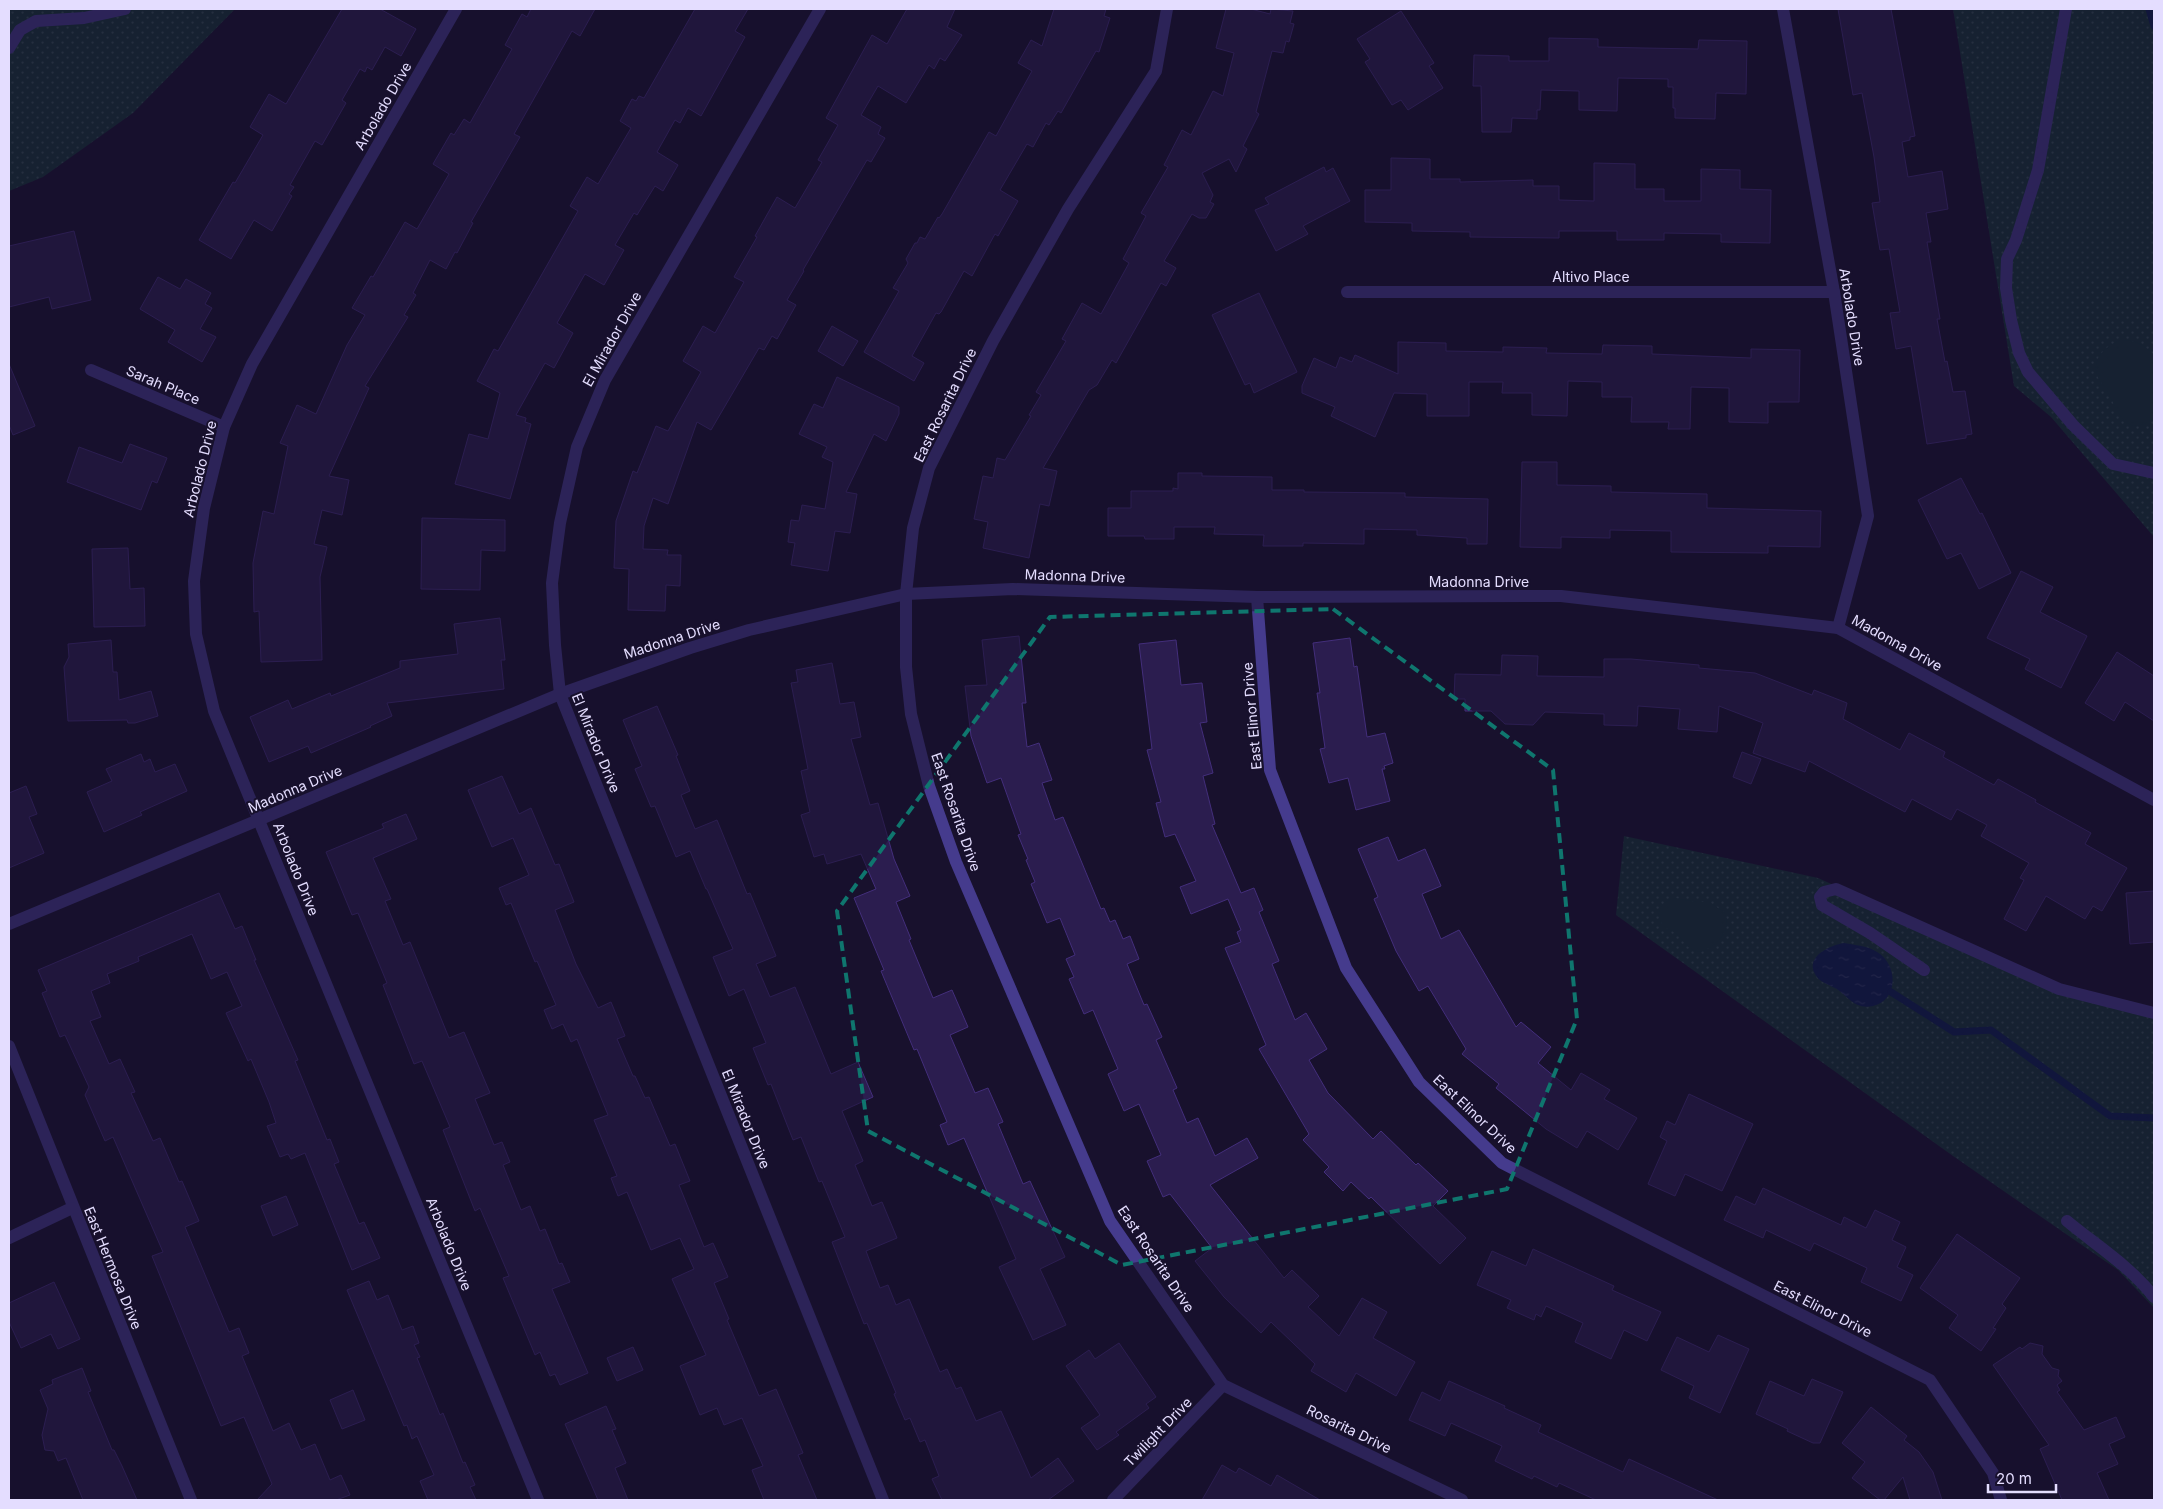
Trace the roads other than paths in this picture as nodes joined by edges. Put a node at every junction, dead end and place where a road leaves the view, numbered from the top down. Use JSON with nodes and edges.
{"nodes":[{"id":1,"x":125,"y":9,"type":"edge"},
{"id":2,"x":456,"y":9,"type":"edge"},
{"id":3,"x":820,"y":9,"type":"edge"},
{"id":4,"x":1167,"y":9,"type":"edge"},
{"id":5,"x":1783,"y":9,"type":"edge"},
{"id":6,"x":2066,"y":9,"type":"edge"},
{"id":7,"x":9,"y":48,"type":"edge"},
{"id":8,"x":1348,"y":292,"type":"dead end"},
{"id":9,"x":1834,"y":292,"type":"junction"},
{"id":10,"x":90,"y":370,"type":"dead end"},
{"id":11,"x":224,"y":426,"type":"junction"},
{"id":12,"x":2154,"y":473,"type":"edge"},
{"id":13,"x":906,"y":594,"type":"junction"},
{"id":14,"x":1257,"y":597,"type":"junction"},
{"id":15,"x":1838,"y":628,"type":"junction"},
{"id":16,"x":560,"y":694,"type":"junction"},
{"id":17,"x":2154,"y":800,"type":"edge"},
{"id":18,"x":259,"y":820,"type":"junction"},
{"id":19,"x":9,"y":924,"type":"edge"},
{"id":20,"x":1924,"y":970,"type":"dead end"},
{"id":21,"x":2154,"y":1013,"type":"edge"},
{"id":22,"x":9,"y":1046,"type":"edge"},
{"id":23,"x":72,"y":1208,"type":"junction"},
{"id":24,"x":2067,"y":1221,"type":"dead end"},
{"id":25,"x":9,"y":1238,"type":"edge"},
{"id":26,"x":2154,"y":1297,"type":"edge"},
{"id":27,"x":1223,"y":1385,"type":"junction"},
{"id":28,"x":191,"y":1500,"type":"edge"},
{"id":29,"x":538,"y":1500,"type":"edge"},
{"id":30,"x":883,"y":1500,"type":"edge"},
{"id":31,"x":1114,"y":1500,"type":"edge"},
{"id":32,"x":1462,"y":1500,"type":"edge"},
{"id":33,"x":2001,"y":1500,"type":"edge"}],
"edges":[{"from":1,"to":7,"type":"street"},
{"from":2,"to":11,"type":"street","name":"Arbolado Drive"},
{"from":3,"to":16,"type":"street","name":"El Mirador Drive"},
{"from":4,"to":13,"type":"street","name":"East Rosarita Drive"},
{"from":5,"to":9,"type":"street","name":"Arbolado Drive"},
{"from":6,"to":12,"type":"street"},
{"from":8,"to":9,"type":"street","name":"Altivo Place"},
{"from":9,"to":15,"type":"street","name":"Arbolado Drive"},
{"from":10,"to":11,"type":"street","name":"Sarah Place"},
{"from":11,"to":18,"type":"street","name":"Arbolado Drive"},
{"from":13,"to":14,"type":"street","name":"Madonna Drive"},
{"from":13,"to":16,"type":"street","name":"Madonna Drive"},
{"from":13,"to":27,"type":"street","name":"East Rosarita Drive"},
{"from":14,"to":15,"type":"street","name":"Madonna Drive"},
{"from":14,"to":33,"type":"street","name":"East Elinor Drive"},
{"from":15,"to":17,"type":"street","name":"Madonna Drive"},
{"from":16,"to":18,"type":"street","name":"Madonna Drive"},
{"from":16,"to":30,"type":"street","name":"El Mirador Drive"},
{"from":18,"to":19,"type":"street","name":"Madonna Drive"},
{"from":18,"to":29,"type":"street","name":"Arbolado Drive"},
{"from":20,"to":21,"type":"street"},
{"from":22,"to":23,"type":"street","name":"East Hermosa Drive"},
{"from":23,"to":25,"type":"street"},
{"from":23,"to":28,"type":"street","name":"East Hermosa Drive"},
{"from":24,"to":26,"type":"street"},
{"from":27,"to":31,"type":"street","name":"Twilight Drive"},
{"from":27,"to":32,"type":"street","name":"Rosarita Drive"}]}
